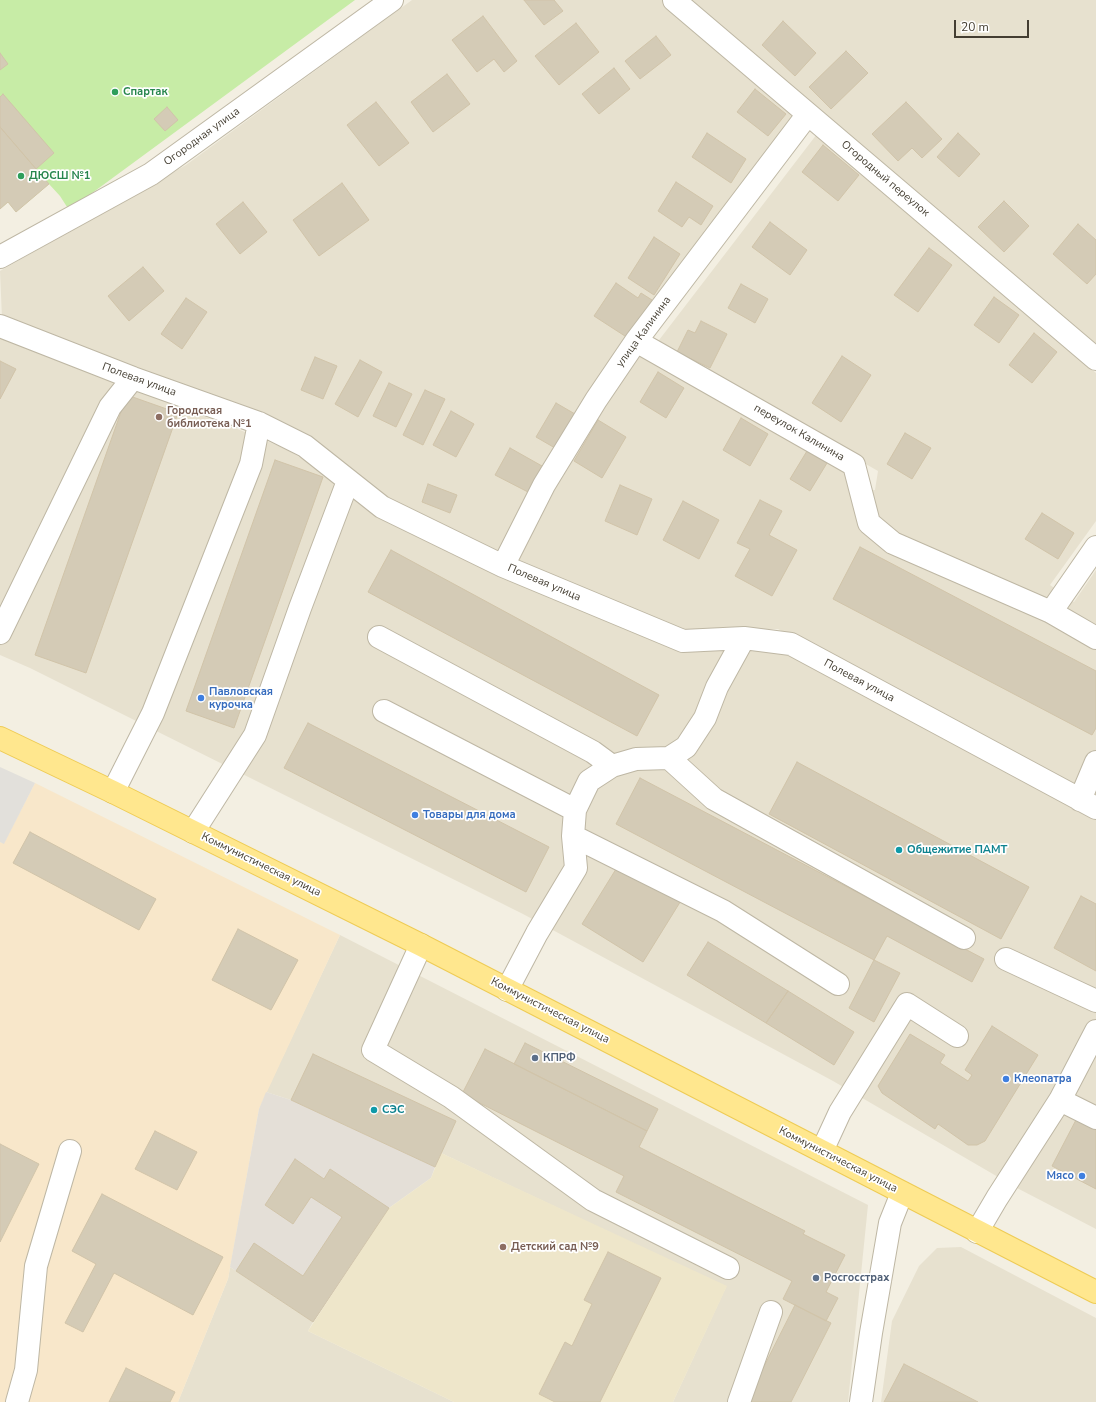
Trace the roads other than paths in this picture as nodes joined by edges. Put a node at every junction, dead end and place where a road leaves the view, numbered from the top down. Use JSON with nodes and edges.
{"nodes":[{"id":1,"x":392,"y":0,"type":"edge"},
{"id":2,"x":674,"y":0,"type":"edge"},
{"id":3,"x":808,"y":114,"type":"junction"},
{"id":4,"x":0,"y":257,"type":"edge"},
{"id":5,"x":0,"y":326,"type":"edge"},
{"id":6,"x":636,"y":341,"type":"junction"},
{"id":7,"x":1096,"y":359,"type":"edge"},
{"id":8,"x":132,"y":378,"type":"junction"},
{"id":9,"x":259,"y":423,"type":"junction"},
{"id":10,"x":348,"y":481,"type":"junction"},
{"id":11,"x":1096,"y":547,"type":"edge"},
{"id":12,"x":503,"y":566,"type":"junction"},
{"id":13,"x":1050,"y":612,"type":"junction"},
{"id":14,"x":0,"y":633,"type":"edge"},
{"id":15,"x":379,"y":638,"type":"dead end"},
{"id":16,"x":744,"y":638,"type":"junction"},
{"id":17,"x":1096,"y":638,"type":"edge"},
{"id":18,"x":384,"y":711,"type":"dead end"},
{"id":19,"x":0,"y":738,"type":"edge"},
{"id":20,"x":669,"y":758,"type":"junction"},
{"id":21,"x":1096,"y":763,"type":"edge"},
{"id":22,"x":612,"y":766,"type":"junction"},
{"id":23,"x":113,"y":792,"type":"junction"},
{"id":24,"x":1088,"y":804,"type":"edge"},
{"id":25,"x":575,"y":810,"type":"junction"},
{"id":26,"x":193,"y":832,"type":"junction"},
{"id":27,"x":573,"y":836,"type":"junction"},
{"id":28,"x":964,"y":938,"type":"dead end"},
{"id":29,"x":421,"y":945,"type":"junction"},
{"id":30,"x":1006,"y":959,"type":"dead end"},
{"id":31,"x":838,"y":984,"type":"dead end"},
{"id":32,"x":508,"y":990,"type":"junction"},
{"id":33,"x":1096,"y":1001,"type":"edge"},
{"id":34,"x":1096,"y":1031,"type":"edge"},
{"id":35,"x":958,"y":1036,"type":"dead end"},
{"id":36,"x":1060,"y":1100,"type":"junction"},
{"id":37,"x":1096,"y":1118,"type":"edge"},
{"id":38,"x":70,"y":1151,"type":"dead end"},
{"id":39,"x":822,"y":1151,"type":"junction"},
{"id":40,"x":902,"y":1193,"type":"junction"},
{"id":41,"x":977,"y":1232,"type":"junction"},
{"id":42,"x":728,"y":1268,"type":"dead end"},
{"id":43,"x":1096,"y":1292,"type":"edge"},
{"id":44,"x":771,"y":1312,"type":"dead end"},
{"id":45,"x":17,"y":1402,"type":"edge"},
{"id":46,"x":739,"y":1402,"type":"edge"},
{"id":47,"x":861,"y":1402,"type":"edge"}],
"edges":[{"from":1,"to":4,"type":"street","name":"Огородная улица"},
{"from":2,"to":3,"type":"street","name":"Огородный переулок"},
{"from":3,"to":6,"type":"street","name":"улица Калинина"},
{"from":3,"to":7,"type":"street","name":"Огородный переулок"},
{"from":5,"to":8,"type":"street","name":"Полевая улица"},
{"from":6,"to":12,"type":"street","name":"улица Калинина"},
{"from":6,"to":13,"type":"street","name":"переулок Калинина"},
{"from":8,"to":9,"type":"street","name":"Полевая улица"},
{"from":8,"to":14,"type":"street"},
{"from":9,"to":10,"type":"street","name":"Полевая улица"},
{"from":9,"to":23,"type":"street"},
{"from":10,"to":12,"type":"street","name":"Полевая улица"},
{"from":10,"to":26,"type":"street"},
{"from":11,"to":13,"type":"street"},
{"from":12,"to":16,"type":"street","name":"Полевая улица"},
{"from":13,"to":17,"type":"street","name":"переулок Калинина"},
{"from":15,"to":22,"type":"street"},
{"from":16,"to":20,"type":"street"},
{"from":16,"to":24,"type":"street","name":"Полевая улица"},
{"from":18,"to":25,"type":"street"},
{"from":19,"to":23,"type":"main road","name":"Коммунистическая улица"},
{"from":20,"to":22,"type":"street"},
{"from":20,"to":28,"type":"street"},
{"from":21,"to":24,"type":"street"},
{"from":22,"to":25,"type":"street"},
{"from":23,"to":26,"type":"main road","name":"Коммунистическая улица"},
{"from":25,"to":27,"type":"street"},
{"from":26,"to":29,"type":"main road","name":"Коммунистическая улица"},
{"from":27,"to":31,"type":"street"},
{"from":27,"to":32,"type":"street"},
{"from":29,"to":32,"type":"main road","name":"Коммунистическая улица"},
{"from":29,"to":42,"type":"street"},
{"from":30,"to":33,"type":"street"},
{"from":32,"to":39,"type":"main road","name":"Коммунистическая улица"},
{"from":34,"to":36,"type":"street"},
{"from":35,"to":39,"type":"street"},
{"from":36,"to":37,"type":"street"},
{"from":36,"to":41,"type":"street"},
{"from":38,"to":45,"type":"street"},
{"from":39,"to":40,"type":"main road","name":"Коммунистическая улица"},
{"from":40,"to":41,"type":"main road","name":"Коммунистическая улица"},
{"from":40,"to":47,"type":"street"},
{"from":41,"to":43,"type":"main road","name":"Коммунистическая улица"},
{"from":44,"to":46,"type":"street"}]}
